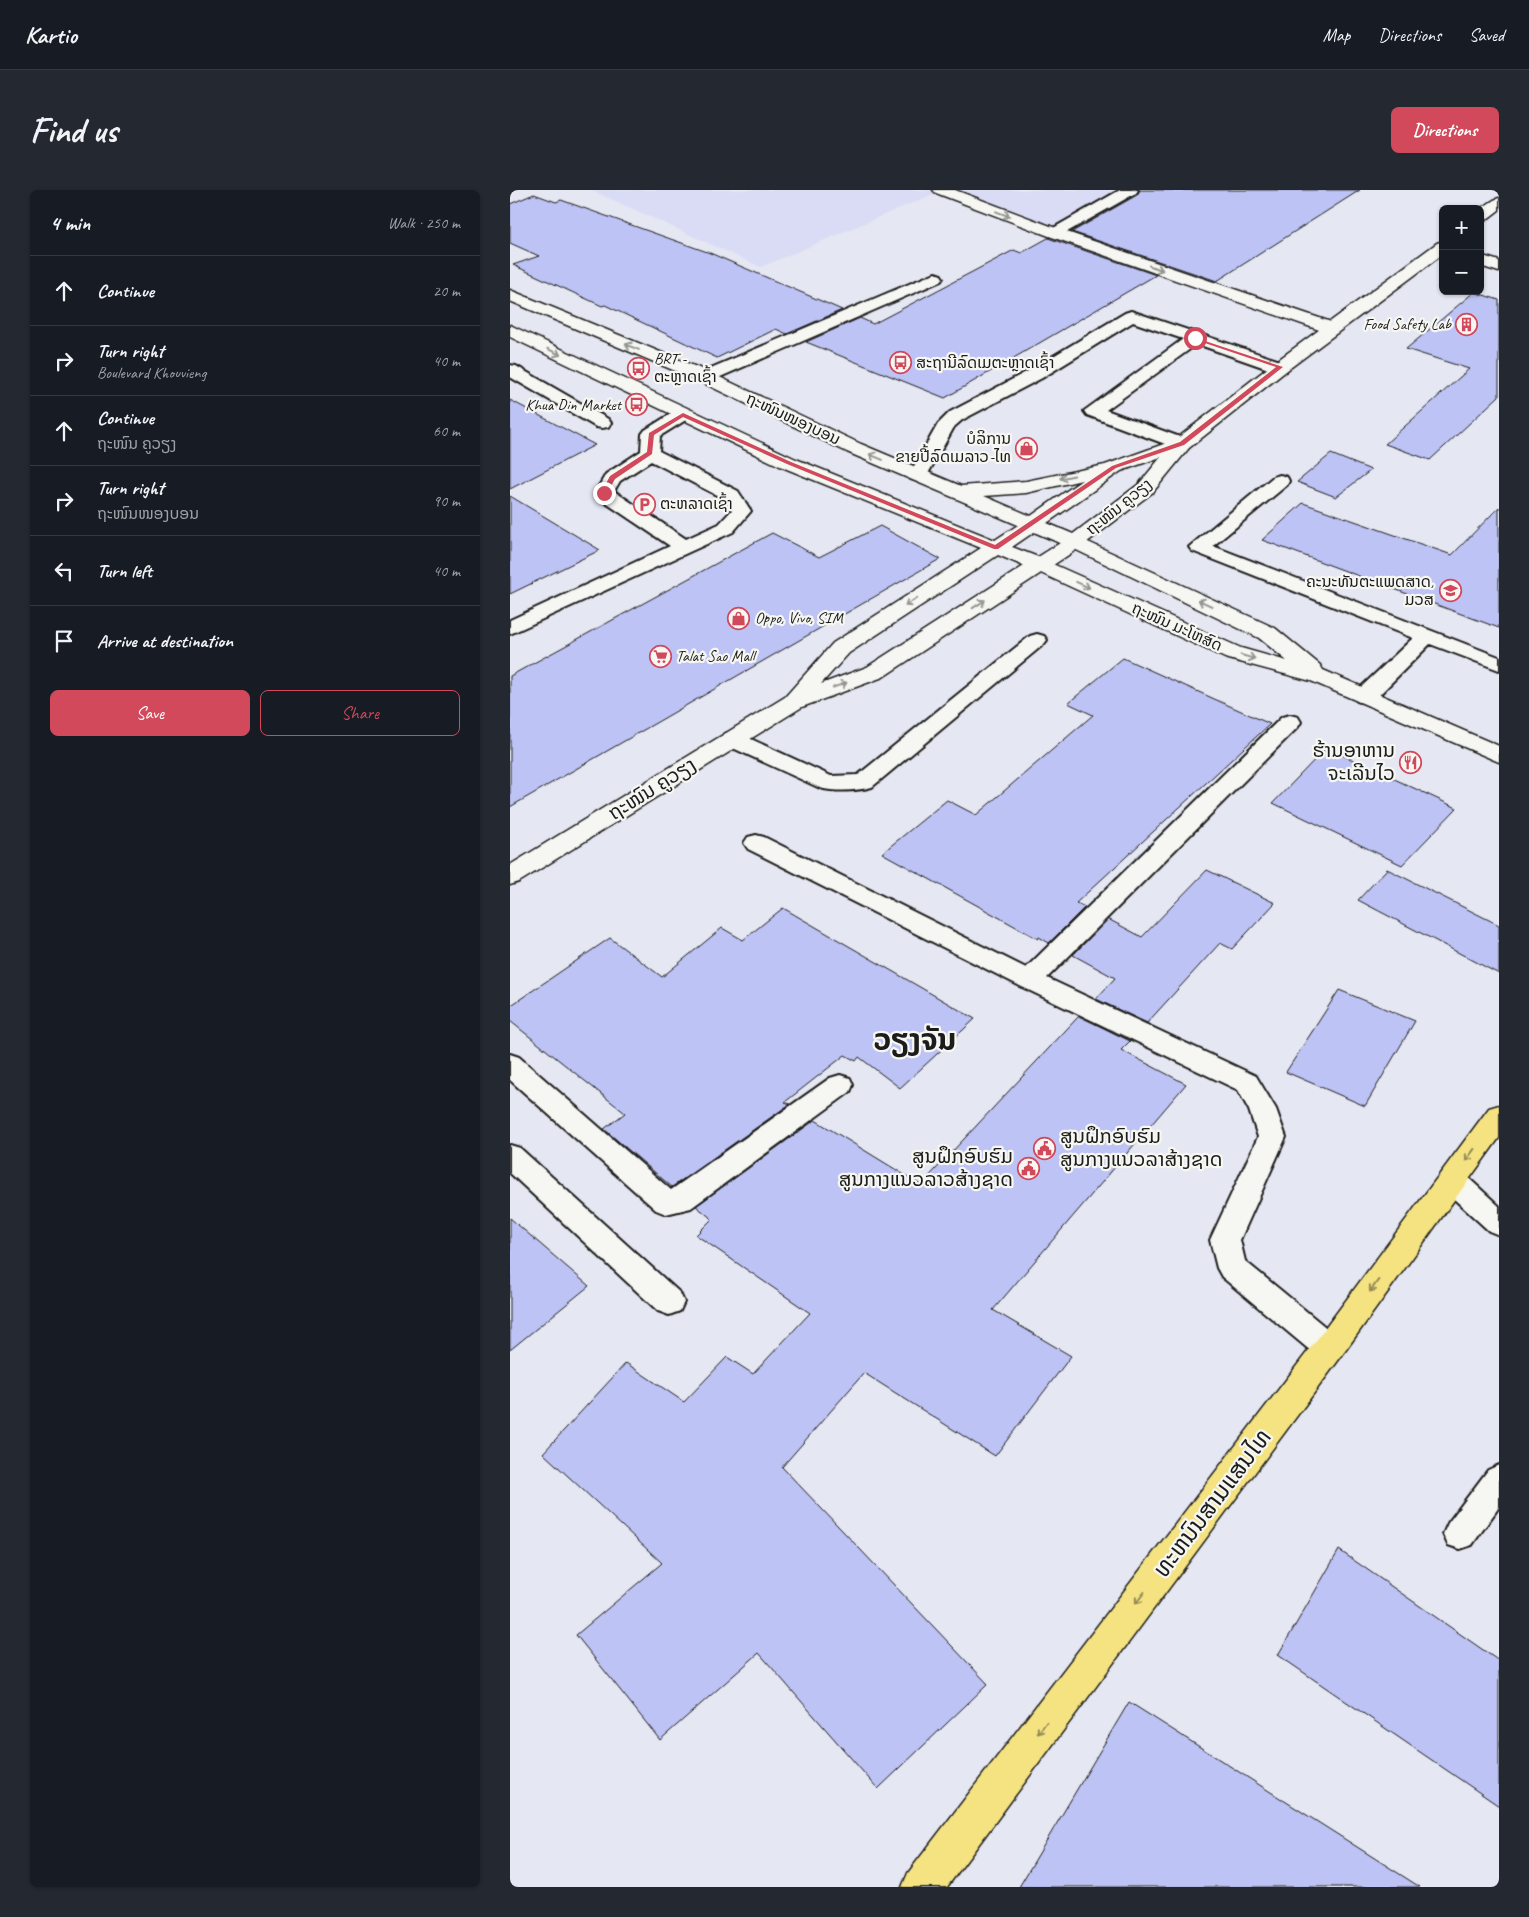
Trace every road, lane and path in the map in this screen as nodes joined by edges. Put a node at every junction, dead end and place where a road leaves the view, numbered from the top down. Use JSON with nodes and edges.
{"nodes":[{"id":1,"x":941,"y":190,"type":"edge"},
{"id":2,"x":1131,"y":190,"type":"edge"},
{"id":3,"x":1499,"y":203,"type":"edge"},
{"id":4,"x":1484,"y":215,"type":"edge"},
{"id":5,"x":1055,"y":233,"type":"junction"},
{"id":6,"x":1439,"y":249,"type":"edge"},
{"id":7,"x":1484,"y":261,"type":"edge"},
{"id":8,"x":1499,"y":267,"type":"edge"},
{"id":9,"x":935,"y":278,"type":"dead end"},
{"id":10,"x":510,"y":296,"type":"edge"},
{"id":11,"x":1331,"y":328,"type":"junction"},
{"id":12,"x":510,"y":330,"type":"edge"},
{"id":13,"x":1195,"y":338,"type":"junction"},
{"id":14,"x":1280,"y":367,"type":"junction"},
{"id":15,"x":510,"y":370,"type":"edge"},
{"id":16,"x":705,"y":378,"type":"junction"},
{"id":17,"x":527,"y":380,"type":"junction"},
{"id":18,"x":510,"y":388,"type":"edge"},
{"id":19,"x":683,"y":414,"type":"junction"},
{"id":20,"x":602,"y":423,"type":"dead end"},
{"id":21,"x":1182,"y":444,"type":"junction"},
{"id":22,"x":650,"y":453,"type":"junction"},
{"id":23,"x":1114,"y":467,"type":"junction"},
{"id":24,"x":918,"y":475,"type":"junction"},
{"id":25,"x":1280,"y":482,"type":"dead end"},
{"id":26,"x":956,"y":492,"type":"junction"},
{"id":27,"x":1034,"y":524,"type":"junction"},
{"id":28,"x":1075,"y":542,"type":"junction"},
{"id":29,"x":684,"y":547,"type":"junction"},
{"id":30,"x":996,"y":547,"type":"junction"},
{"id":31,"x":1039,"y":565,"type":"junction"},
{"id":32,"x":510,"y":628,"type":"edge"},
{"id":33,"x":1428,"y":635,"type":"junction"},
{"id":34,"x":1037,"y":640,"type":"dead end"},
{"id":35,"x":1499,"y":664,"type":"edge"},
{"id":36,"x":1319,"y":676,"type":"junction"},
{"id":37,"x":1365,"y":696,"type":"junction"},
{"id":38,"x":794,"y":702,"type":"junction"},
{"id":39,"x":1290,"y":722,"type":"dead end"},
{"id":40,"x":732,"y":739,"type":"junction"},
{"id":41,"x":1499,"y":755,"type":"edge"},
{"id":42,"x":756,"y":843,"type":"dead end"},
{"id":43,"x":510,"y":876,"type":"edge"},
{"id":44,"x":1029,"y":980,"type":"junction"},
{"id":45,"x":510,"y":1064,"type":"edge"},
{"id":46,"x":840,"y":1085,"type":"dead end"},
{"id":47,"x":1499,"y":1116,"type":"edge"},
{"id":48,"x":510,"y":1156,"type":"edge"},
{"id":49,"x":1452,"y":1180,"type":"junction"},
{"id":50,"x":1499,"y":1223,"type":"edge"},
{"id":51,"x":669,"y":1302,"type":"dead end"},
{"id":52,"x":1328,"y":1348,"type":"junction"},
{"id":53,"x":1499,"y":1480,"type":"edge"},
{"id":54,"x":1460,"y":1534,"type":"dead end"},
{"id":55,"x":922,"y":1887,"type":"edge"}],
"edges":[{"from":1,"to":5,"type":"street","one_way":true},
{"from":2,"to":5,"type":"lane"},
{"from":3,"to":4,"type":"street"},
{"from":5,"to":11,"type":"street","one_way":true},
{"from":6,"to":11,"type":"street"},
{"from":7,"to":8,"type":"street"},
{"from":9,"to":16,"type":"lane"},
{"from":16,"to":10,"type":"street","name":"ຖະໜົນໜອງບອນ","one_way":true},
{"from":11,"to":14,"type":"street"},
{"from":12,"to":19,"type":"street","one_way":true},
{"from":13,"to":14,"type":"lane"},
{"from":13,"to":21,"type":"lane"},
{"from":13,"to":24,"type":"lane"},
{"from":14,"to":21,"type":"street"},
{"from":15,"to":17,"type":"lane"},
{"from":24,"to":16,"type":"street","name":"ຖະໜົນໜອງບອນ","one_way":true},
{"from":17,"to":18,"type":"lane"},
{"from":17,"to":20,"type":"lane"},
{"from":19,"to":22,"type":"lane"},
{"from":19,"to":30,"type":"street"},
{"from":21,"to":23,"type":"street","name":"ຖະໜົນ ຄູວຽງ"},
{"from":21,"to":28,"type":"street","name":"ຖະໜົນ ຄູວຽງ"},
{"from":22,"to":29,"type":"lane"},
{"from":22,"to":29,"type":"lane"},
{"from":23,"to":26,"type":"street","one_way":true},
{"from":23,"to":27,"type":"street","name":"ຖະໜົນ ຄູວຽງ"},
{"from":24,"to":26,"type":"street","name":"ຖະໜົນໜອງບອນ"},
{"from":25,"to":33,"type":"lane"},
{"from":26,"to":27,"type":"street","name":"ຖະໜົນໜອງບອນ"},
{"from":27,"to":28,"type":"street","name":"ຖະໜົນໜອງບອນ"},
{"from":27,"to":30,"type":"street","name":"ຖະໜົນ ຄູວຽງ"},
{"from":28,"to":31,"type":"street","name":"ຖະໜົນ ຄູວຽງ"},
{"from":36,"to":28,"type":"street","name":"ຖະໜົນ ມະໂຫສົດ","one_way":true},
{"from":29,"to":32,"type":"lane"},
{"from":30,"to":31,"type":"street"},
{"from":30,"to":38,"type":"street","name":"ຖະໜົນ ຄູວຽງ","one_way":true},
{"from":31,"to":36,"type":"street","name":"ຖະໜົນ ມະໂຫສົດ","one_way":true},
{"from":38,"to":31,"type":"street","name":"ຖະໜົນ ຄູວຽງ","one_way":true},
{"from":33,"to":35,"type":"lane"},
{"from":33,"to":37,"type":"lane"},
{"from":34,"to":40,"type":"lane"},
{"from":36,"to":37,"type":"street","name":"ຖະໜົນ ມະໂຫສົດ"},
{"from":37,"to":41,"type":"street","name":"ຖະໜົນ ມະໂຫສົດ"},
{"from":38,"to":40,"type":"street","name":"ຖະໜົນ ຄູວຽງ"},
{"from":39,"to":44,"type":"lane"},
{"from":40,"to":43,"type":"street","name":"ຖະໜົນ ຄູວຽງ"},
{"from":42,"to":44,"type":"lane"},
{"from":44,"to":52,"type":"lane"},
{"from":45,"to":46,"type":"lane"},
{"from":47,"to":49,"type":"main road","name":"ທະຫນົນສາມແສນໄທ","one_way":true},
{"from":48,"to":51,"type":"lane"},
{"from":49,"to":50,"type":"lane"},
{"from":49,"to":52,"type":"main road","name":"ທະຫນົນສາມແສນໄທ","one_way":true},
{"from":52,"to":55,"type":"main road","name":"ທະຫນົນສາມແສນໄທ","one_way":true},
{"from":53,"to":54,"type":"lane"}]}
